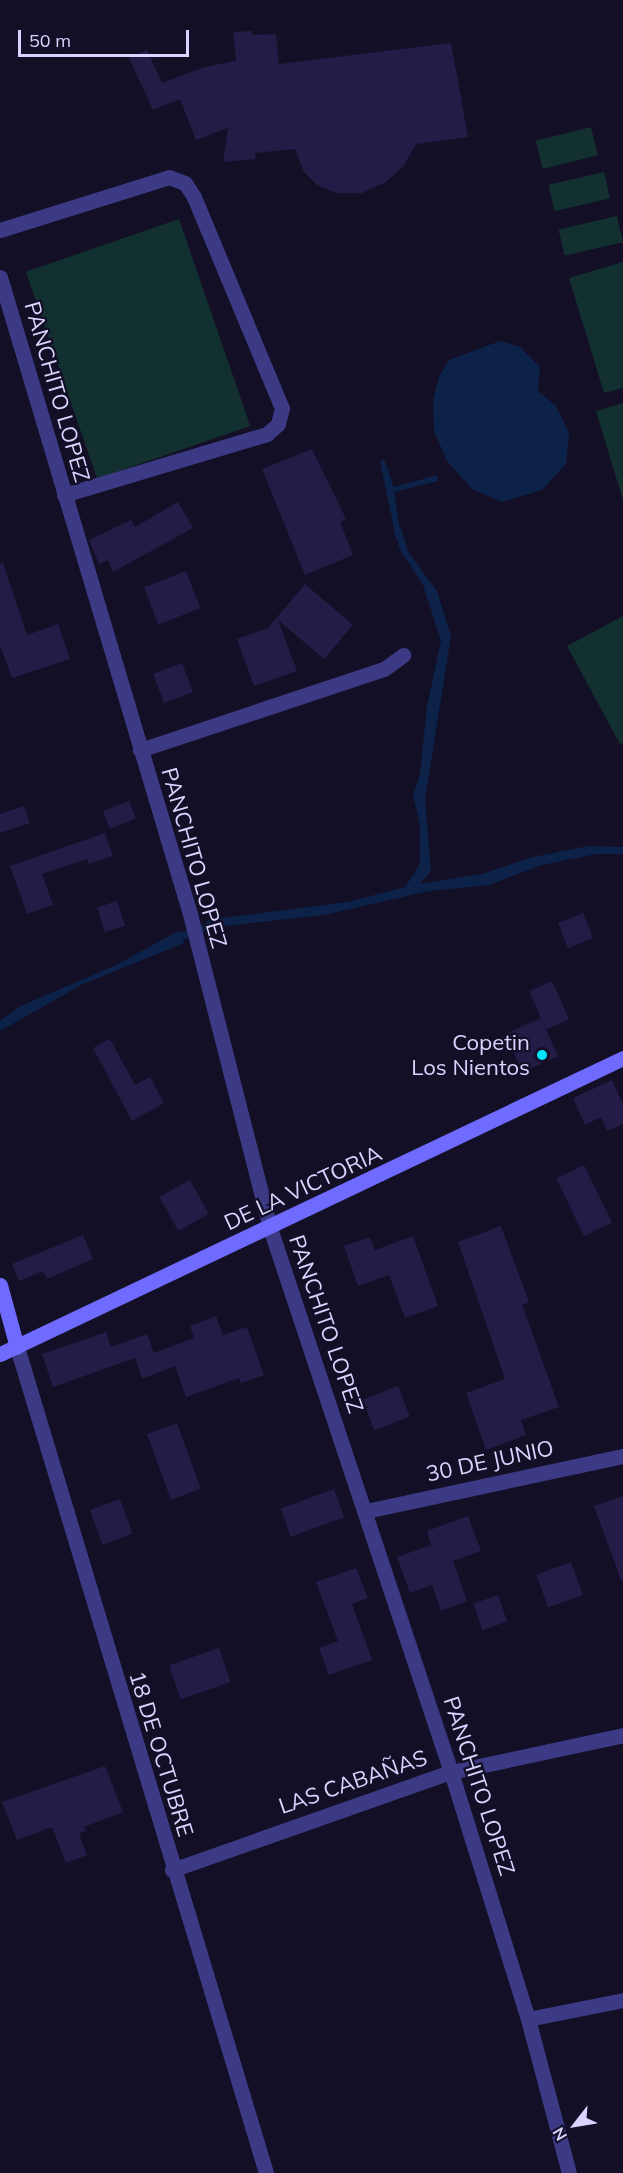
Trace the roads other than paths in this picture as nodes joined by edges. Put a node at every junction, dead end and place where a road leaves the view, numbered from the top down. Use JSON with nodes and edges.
{"nodes":[{"id":1,"x":0,"y":230,"type":"edge"},
{"id":2,"x":0,"y":277,"type":"edge"},
{"id":3,"x":64,"y":495,"type":"junction"},
{"id":4,"x":403,"y":655,"type":"dead end"},
{"id":5,"x":140,"y":750,"type":"junction"},
{"id":6,"x":623,"y":1058,"type":"edge"},
{"id":7,"x":270,"y":1228,"type":"junction"},
{"id":8,"x":0,"y":1285,"type":"edge"},
{"id":9,"x":17,"y":1347,"type":"junction"},
{"id":10,"x":0,"y":1354,"type":"edge"},
{"id":11,"x":623,"y":1456,"type":"edge"},
{"id":12,"x":366,"y":1511,"type":"junction"},
{"id":13,"x":623,"y":1736,"type":"edge"},
{"id":14,"x":451,"y":1772,"type":"junction"},
{"id":15,"x":172,"y":1870,"type":"junction"},
{"id":16,"x":623,"y":2000,"type":"edge"},
{"id":17,"x":528,"y":2019,"type":"junction"},
{"id":18,"x":266,"y":2173,"type":"edge"},
{"id":19,"x":569,"y":2173,"type":"edge"}],
"edges":[{"from":1,"to":3,"type":"street"},
{"from":2,"to":3,"type":"street","name":"PANCHITO LOPEZ"},
{"from":3,"to":5,"type":"street","name":"PANCHITO LOPEZ"},
{"from":4,"to":5,"type":"street"},
{"from":5,"to":7,"type":"street","name":"PANCHITO LOPEZ"},
{"from":6,"to":7,"type":"main road","name":"DE LA VICTORIA"},
{"from":7,"to":9,"type":"main road","name":"DE LA VICTORIA"},
{"from":7,"to":12,"type":"street","name":"PANCHITO LOPEZ"},
{"from":8,"to":9,"type":"main road"},
{"from":9,"to":10,"type":"main road","name":"DE LA VICTORIA"},
{"from":9,"to":15,"type":"street","name":"18 DE OCTUBRE"},
{"from":11,"to":12,"type":"street","name":"30 DE JUNIO"},
{"from":12,"to":14,"type":"street","name":"PANCHITO LOPEZ"},
{"from":13,"to":14,"type":"street","name":"LAS CABAÑAS"},
{"from":14,"to":15,"type":"street","name":"LAS CABAÑAS"},
{"from":14,"to":17,"type":"street","name":"PANCHITO LOPEZ"},
{"from":15,"to":18,"type":"street","name":"18 DE OCTUBRE"},
{"from":16,"to":17,"type":"street"},
{"from":17,"to":19,"type":"street","name":"PANCHITO LOPEZ"}]}
